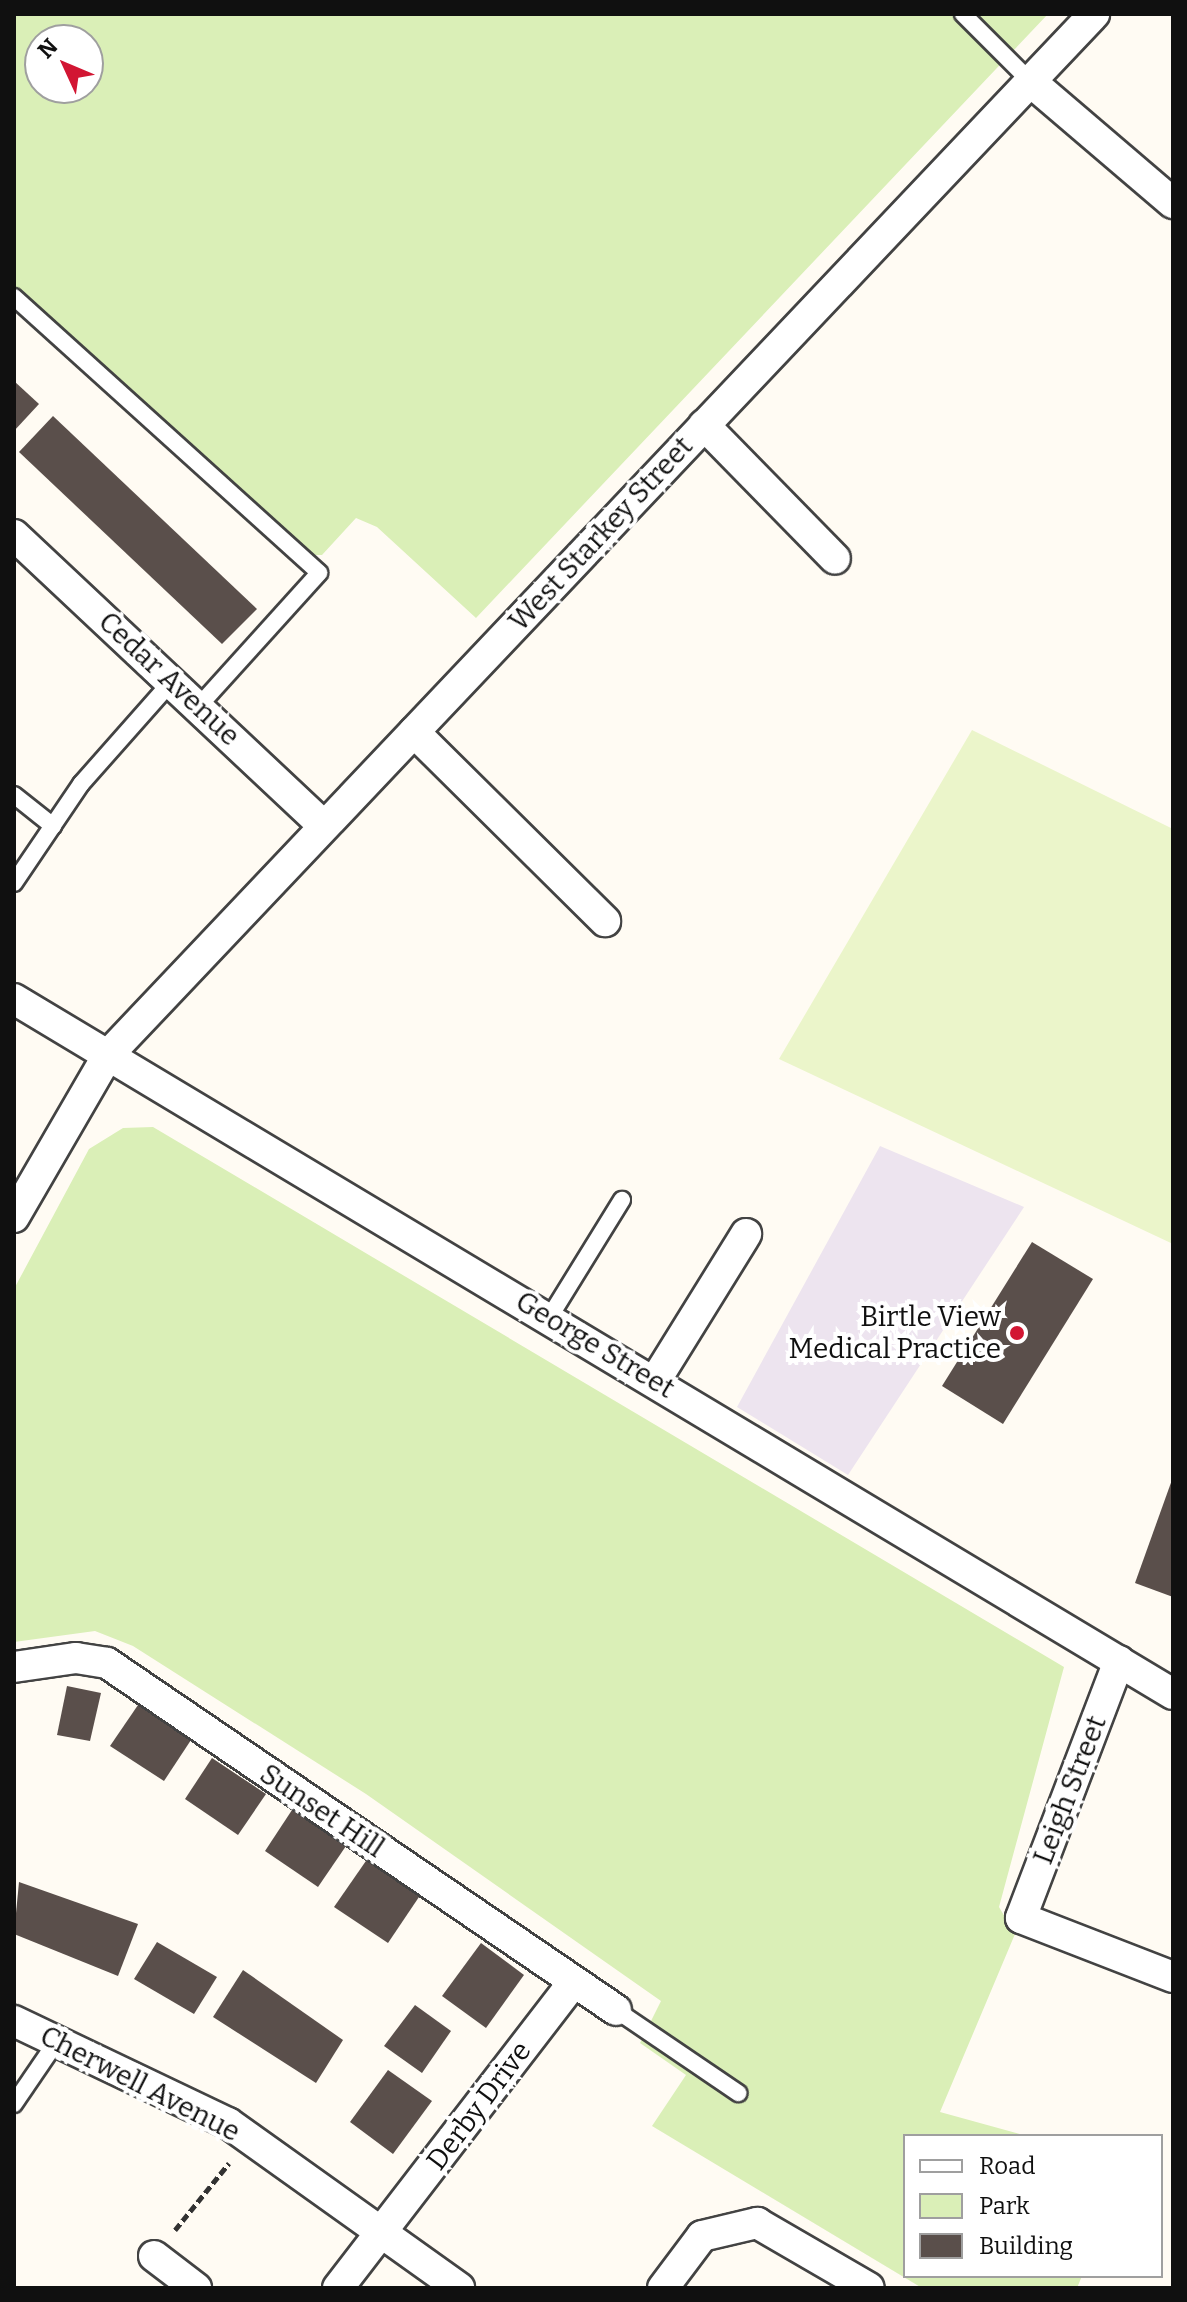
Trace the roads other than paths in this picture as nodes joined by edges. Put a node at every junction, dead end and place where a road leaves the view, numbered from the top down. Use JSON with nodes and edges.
{"nodes":[{"id":1,"x":963,"y":14,"type":"edge"},
{"id":2,"x":1094,"y":14,"type":"edge"},
{"id":3,"x":1030,"y":81,"type":"junction"},
{"id":4,"x":1173,"y":203,"type":"edge"},
{"id":5,"x":14,"y":297,"type":"edge"},
{"id":6,"x":704,"y":425,"type":"junction"},
{"id":7,"x":14,"y":535,"type":"edge"},
{"id":8,"x":835,"y":559,"type":"dead end"},
{"id":9,"x":172,"y":681,"type":"junction"},
{"id":10,"x":199,"y":706,"type":"junction"},
{"id":11,"x":414,"y":732,"type":"junction"},
{"id":12,"x":14,"y":795,"type":"edge"},
{"id":13,"x":323,"y":825,"type":"junction"},
{"id":14,"x":53,"y":826,"type":"junction"},
{"id":15,"x":14,"y":883,"type":"edge"},
{"id":16,"x":605,"y":921,"type":"dead end"},
{"id":17,"x":14,"y":999,"type":"edge"},
{"id":18,"x":108,"y":1055,"type":"junction"},
{"id":19,"x":622,"y":1200,"type":"dead end"},
{"id":20,"x":14,"y":1217,"type":"edge"},
{"id":21,"x":746,"y":1234,"type":"dead end"},
{"id":22,"x":549,"y":1318,"type":"junction"},
{"id":23,"x":655,"y":1381,"type":"junction"},
{"id":24,"x":1119,"y":1661,"type":"junction"},
{"id":25,"x":14,"y":1667,"type":"edge"},
{"id":26,"x":1173,"y":1694,"type":"edge"},
{"id":27,"x":1173,"y":1977,"type":"edge"},
{"id":28,"x":574,"y":1982,"type":"junction"},
{"id":29,"x":616,"y":2010,"type":"joint"},
{"id":30,"x":14,"y":2021,"type":"edge"},
{"id":31,"x":57,"y":2041,"type":"junction"},
{"id":32,"x":738,"y":2093,"type":"dead end"},
{"id":33,"x":14,"y":2104,"type":"edge"},
{"id":34,"x":383,"y":2230,"type":"junction"},
{"id":35,"x":154,"y":2256,"type":"road end"},
{"id":36,"x":196,"y":2288,"type":"edge"},
{"id":37,"x":338,"y":2288,"type":"edge"},
{"id":38,"x":459,"y":2288,"type":"edge"},
{"id":39,"x":663,"y":2288,"type":"edge"},
{"id":40,"x":869,"y":2288,"type":"edge"}],
"edges":[{"from":1,"to":3,"type":"lane"},
{"from":2,"to":3,"type":"street","name":"West Starkey Street"},
{"from":3,"to":4,"type":"street"},
{"from":3,"to":6,"type":"street","name":"West Starkey Street"},
{"from":5,"to":10,"type":"lane"},
{"from":6,"to":8,"type":"street"},
{"from":6,"to":11,"type":"street","name":"West Starkey Street"},
{"from":7,"to":9,"type":"street","name":"Cedar Avenue"},
{"from":9,"to":10,"type":"street","name":"Cedar Avenue"},
{"from":9,"to":14,"type":"lane"},
{"from":10,"to":13,"type":"street","name":"Cedar Avenue"},
{"from":11,"to":13,"type":"street","name":"West Starkey Street"},
{"from":11,"to":16,"type":"street"},
{"from":12,"to":14,"type":"lane"},
{"from":13,"to":18,"type":"street","name":"West Starkey Street"},
{"from":14,"to":15,"type":"lane"},
{"from":17,"to":18,"type":"street","name":"George Street"},
{"from":18,"to":20,"type":"street","name":"West Starkey Street"},
{"from":18,"to":22,"type":"street","name":"George Street"},
{"from":19,"to":22,"type":"lane"},
{"from":21,"to":23,"type":"street"},
{"from":22,"to":23,"type":"street","name":"George Street"},
{"from":23,"to":24,"type":"street","name":"George Street"},
{"from":24,"to":26,"type":"street","name":"George Street"},
{"from":24,"to":27,"type":"street","name":"Leigh Street"},
{"from":25,"to":28,"type":"street","name":"Sunset Hill"},
{"from":28,"to":29,"type":"street","name":"Sunset Hill"},
{"from":28,"to":34,"type":"street","name":"Derby Drive"},
{"from":29,"to":32,"type":"lane"},
{"from":30,"to":31,"type":"street","name":"Cherwell Avenue"},
{"from":31,"to":33,"type":"lane"},
{"from":31,"to":34,"type":"street","name":"Cherwell Avenue"},
{"from":34,"to":37,"type":"street","name":"Derby Drive"},
{"from":34,"to":38,"type":"street","name":"Cherwell Avenue"},
{"from":35,"to":36,"type":"street"},
{"from":39,"to":40,"type":"street"}]}
